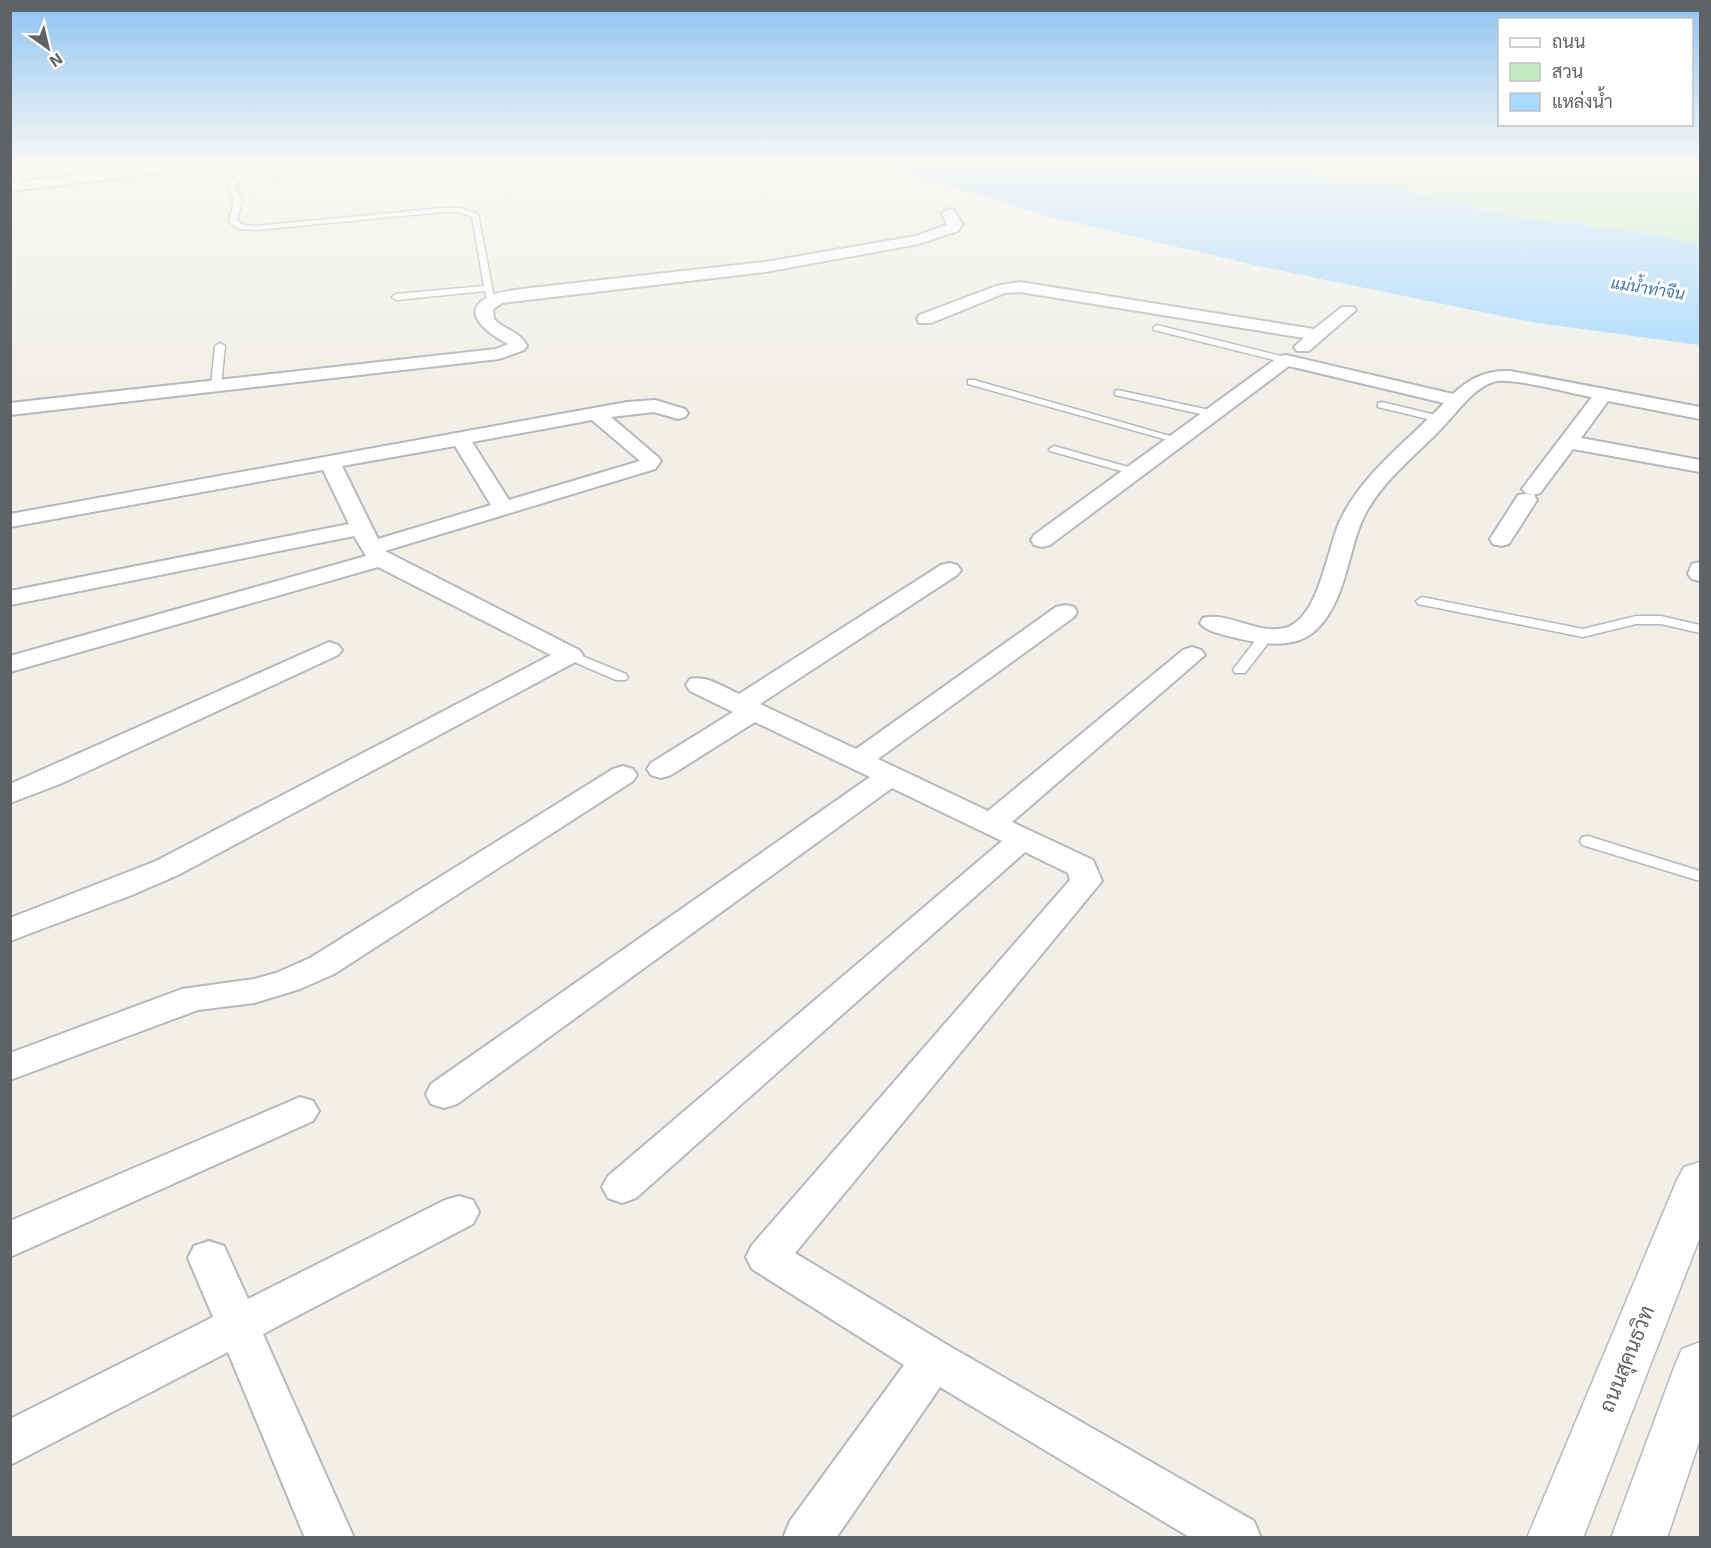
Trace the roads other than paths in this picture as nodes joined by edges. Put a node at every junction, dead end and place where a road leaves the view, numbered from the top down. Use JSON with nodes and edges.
{"nodes":[{"id":1,"x":479,"y":235,"type":"edge"},
{"id":2,"x":932,"y":235,"type":"edge"},
{"id":3,"x":490,"y":295,"type":"junction"},
{"id":4,"x":396,"y":297,"type":"dead end"},
{"id":5,"x":1348,"y":310,"type":"dead end"},
{"id":6,"x":925,"y":319,"type":"dead end"},
{"id":7,"x":1157,"y":328,"type":"dead end"},
{"id":8,"x":1318,"y":335,"type":"junction"},
{"id":9,"x":220,"y":346,"type":"dead end"},
{"id":10,"x":1286,"y":360,"type":"junction"},
{"id":11,"x":971,"y":382,"type":"dead end"},
{"id":12,"x":216,"y":386,"type":"junction"},
{"id":13,"x":1118,"y":393,"type":"dead end"},
{"id":14,"x":1603,"y":395,"type":"junction"},
{"id":15,"x":1457,"y":401,"type":"junction"},
{"id":16,"x":1382,"y":405,"type":"dead end"},
{"id":17,"x":10,"y":409,"type":"edge"},
{"id":18,"x":678,"y":413,"type":"dead end"},
{"id":19,"x":1701,"y":413,"type":"edge"},
{"id":20,"x":596,"y":414,"type":"junction"},
{"id":21,"x":1214,"y":414,"type":"junction"},
{"id":22,"x":1440,"y":418,"type":"junction"},
{"id":23,"x":461,"y":440,"type":"junction"},
{"id":24,"x":1179,"y":440,"type":"junction"},
{"id":25,"x":1570,"y":442,"type":"junction"},
{"id":26,"x":1054,"y":448,"type":"dead end"},
{"id":27,"x":331,"y":464,"type":"junction"},
{"id":28,"x":1701,"y":466,"type":"edge"},
{"id":29,"x":1135,"y":472,"type":"junction"},
{"id":30,"x":504,"y":508,"type":"junction"},
{"id":31,"x":10,"y":521,"type":"edge"},
{"id":32,"x":1501,"y":539,"type":"dead end"},
{"id":33,"x":1042,"y":540,"type":"dead end"},
{"id":34,"x":371,"y":545,"type":"junction"},
{"id":35,"x":949,"y":570,"type":"dead end"},
{"id":36,"x":10,"y":598,"type":"edge"},
{"id":37,"x":1422,"y":601,"type":"dead end"},
{"id":38,"x":1065,"y":612,"type":"dead end"},
{"id":39,"x":1212,"y":623,"type":"dead end"},
{"id":40,"x":1701,"y":629,"type":"edge"},
{"id":41,"x":1267,"y":635,"type":"junction"},
{"id":42,"x":329,"y":650,"type":"dead end"},
{"id":43,"x":570,"y":655,"type":"junction"},
{"id":44,"x":1192,"y":655,"type":"dead end"},
{"id":45,"x":10,"y":664,"type":"edge"},
{"id":46,"x":1240,"y":670,"type":"dead end"},
{"id":47,"x":621,"y":677,"type":"dead end"},
{"id":48,"x":699,"y":685,"type":"dead end"},
{"id":49,"x":746,"y":708,"type":"junction"},
{"id":50,"x":858,"y":761,"type":"junction"},
{"id":51,"x":661,"y":769,"type":"dead end"},
{"id":52,"x":623,"y":775,"type":"dead end"},
{"id":53,"x":890,"y":776,"type":"junction"},
{"id":54,"x":10,"y":794,"type":"edge"},
{"id":55,"x":1006,"y":831,"type":"junction"},
{"id":56,"x":1588,"y":841,"type":"dead end"},
{"id":57,"x":1701,"y":876,"type":"edge"},
{"id":58,"x":10,"y":930,"type":"edge"},
{"id":59,"x":10,"y":1067,"type":"edge"},
{"id":60,"x":444,"y":1094,"type":"dead end"},
{"id":61,"x":300,"y":1111,"type":"dead end"},
{"id":62,"x":1701,"y":1180,"type":"edge"},
{"id":63,"x":622,"y":1187,"type":"dead end"},
{"id":64,"x":459,"y":1212,"type":"dead end"},
{"id":65,"x":10,"y":1240,"type":"edge"},
{"id":66,"x":209,"y":1258,"type":"dead end"},
{"id":67,"x":239,"y":1326,"type":"junction"},
{"id":68,"x":934,"y":1360,"type":"junction"},
{"id":69,"x":1699,"y":1374,"type":"edge"},
{"id":70,"x":10,"y":1443,"type":"edge"},
{"id":71,"x":330,"y":1538,"type":"edge"},
{"id":72,"x":807,"y":1538,"type":"edge"},
{"id":73,"x":1238,"y":1538,"type":"edge"},
{"id":74,"x":1555,"y":1538,"type":"edge"},
{"id":75,"x":1639,"y":1538,"type":"edge"}],
"edges":[{"from":1,"to":3,"type":"lane"},
{"from":2,"to":3,"type":"street"},
{"from":3,"to":4,"type":"lane"},
{"from":3,"to":12,"type":"street"},
{"from":5,"to":8,"type":"street"},
{"from":6,"to":8,"type":"street"},
{"from":7,"to":10,"type":"lane"},
{"from":8,"to":10,"type":"street"},
{"from":9,"to":12,"type":"lane"},
{"from":10,"to":15,"type":"street"},
{"from":10,"to":21,"type":"street"},
{"from":11,"to":24,"type":"lane"},
{"from":12,"to":17,"type":"street"},
{"from":13,"to":21,"type":"lane"},
{"from":14,"to":15,"type":"street"},
{"from":14,"to":19,"type":"street"},
{"from":14,"to":25,"type":"street"},
{"from":15,"to":22,"type":"street"},
{"from":16,"to":22,"type":"lane"},
{"from":18,"to":20,"type":"street"},
{"from":20,"to":23,"type":"street"},
{"from":20,"to":30,"type":"street"},
{"from":21,"to":24,"type":"street"},
{"from":22,"to":41,"type":"street"},
{"from":23,"to":27,"type":"street"},
{"from":23,"to":30,"type":"street"},
{"from":24,"to":29,"type":"street"},
{"from":25,"to":28,"type":"street"},
{"from":25,"to":32,"type":"street"},
{"from":26,"to":29,"type":"lane"},
{"from":27,"to":31,"type":"street"},
{"from":27,"to":34,"type":"street"},
{"from":29,"to":33,"type":"street"},
{"from":30,"to":34,"type":"street"},
{"from":34,"to":36,"type":"street"},
{"from":34,"to":43,"type":"street"},
{"from":34,"to":45,"type":"street"},
{"from":35,"to":49,"type":"street"},
{"from":37,"to":40,"type":"lane"},
{"from":38,"to":50,"type":"street"},
{"from":39,"to":41,"type":"street"},
{"from":41,"to":46,"type":"lane"},
{"from":42,"to":54,"type":"street"},
{"from":43,"to":47,"type":"lane"},
{"from":43,"to":58,"type":"street"},
{"from":44,"to":55,"type":"street"},
{"from":48,"to":49,"type":"street"},
{"from":49,"to":50,"type":"street"},
{"from":49,"to":51,"type":"street"},
{"from":50,"to":53,"type":"street"},
{"from":52,"to":59,"type":"street"},
{"from":53,"to":55,"type":"street"},
{"from":53,"to":60,"type":"street"},
{"from":55,"to":63,"type":"street"},
{"from":55,"to":68,"type":"street"},
{"from":56,"to":57,"type":"lane"},
{"from":61,"to":65,"type":"street"},
{"from":62,"to":74,"type":"main road","name":"ถนนสุคนธวิท"},
{"from":64,"to":67,"type":"street"},
{"from":66,"to":67,"type":"street"},
{"from":67,"to":70,"type":"street"},
{"from":67,"to":71,"type":"street"},
{"from":68,"to":72,"type":"street"},
{"from":68,"to":73,"type":"street"},
{"from":69,"to":75,"type":"main road"}]}
